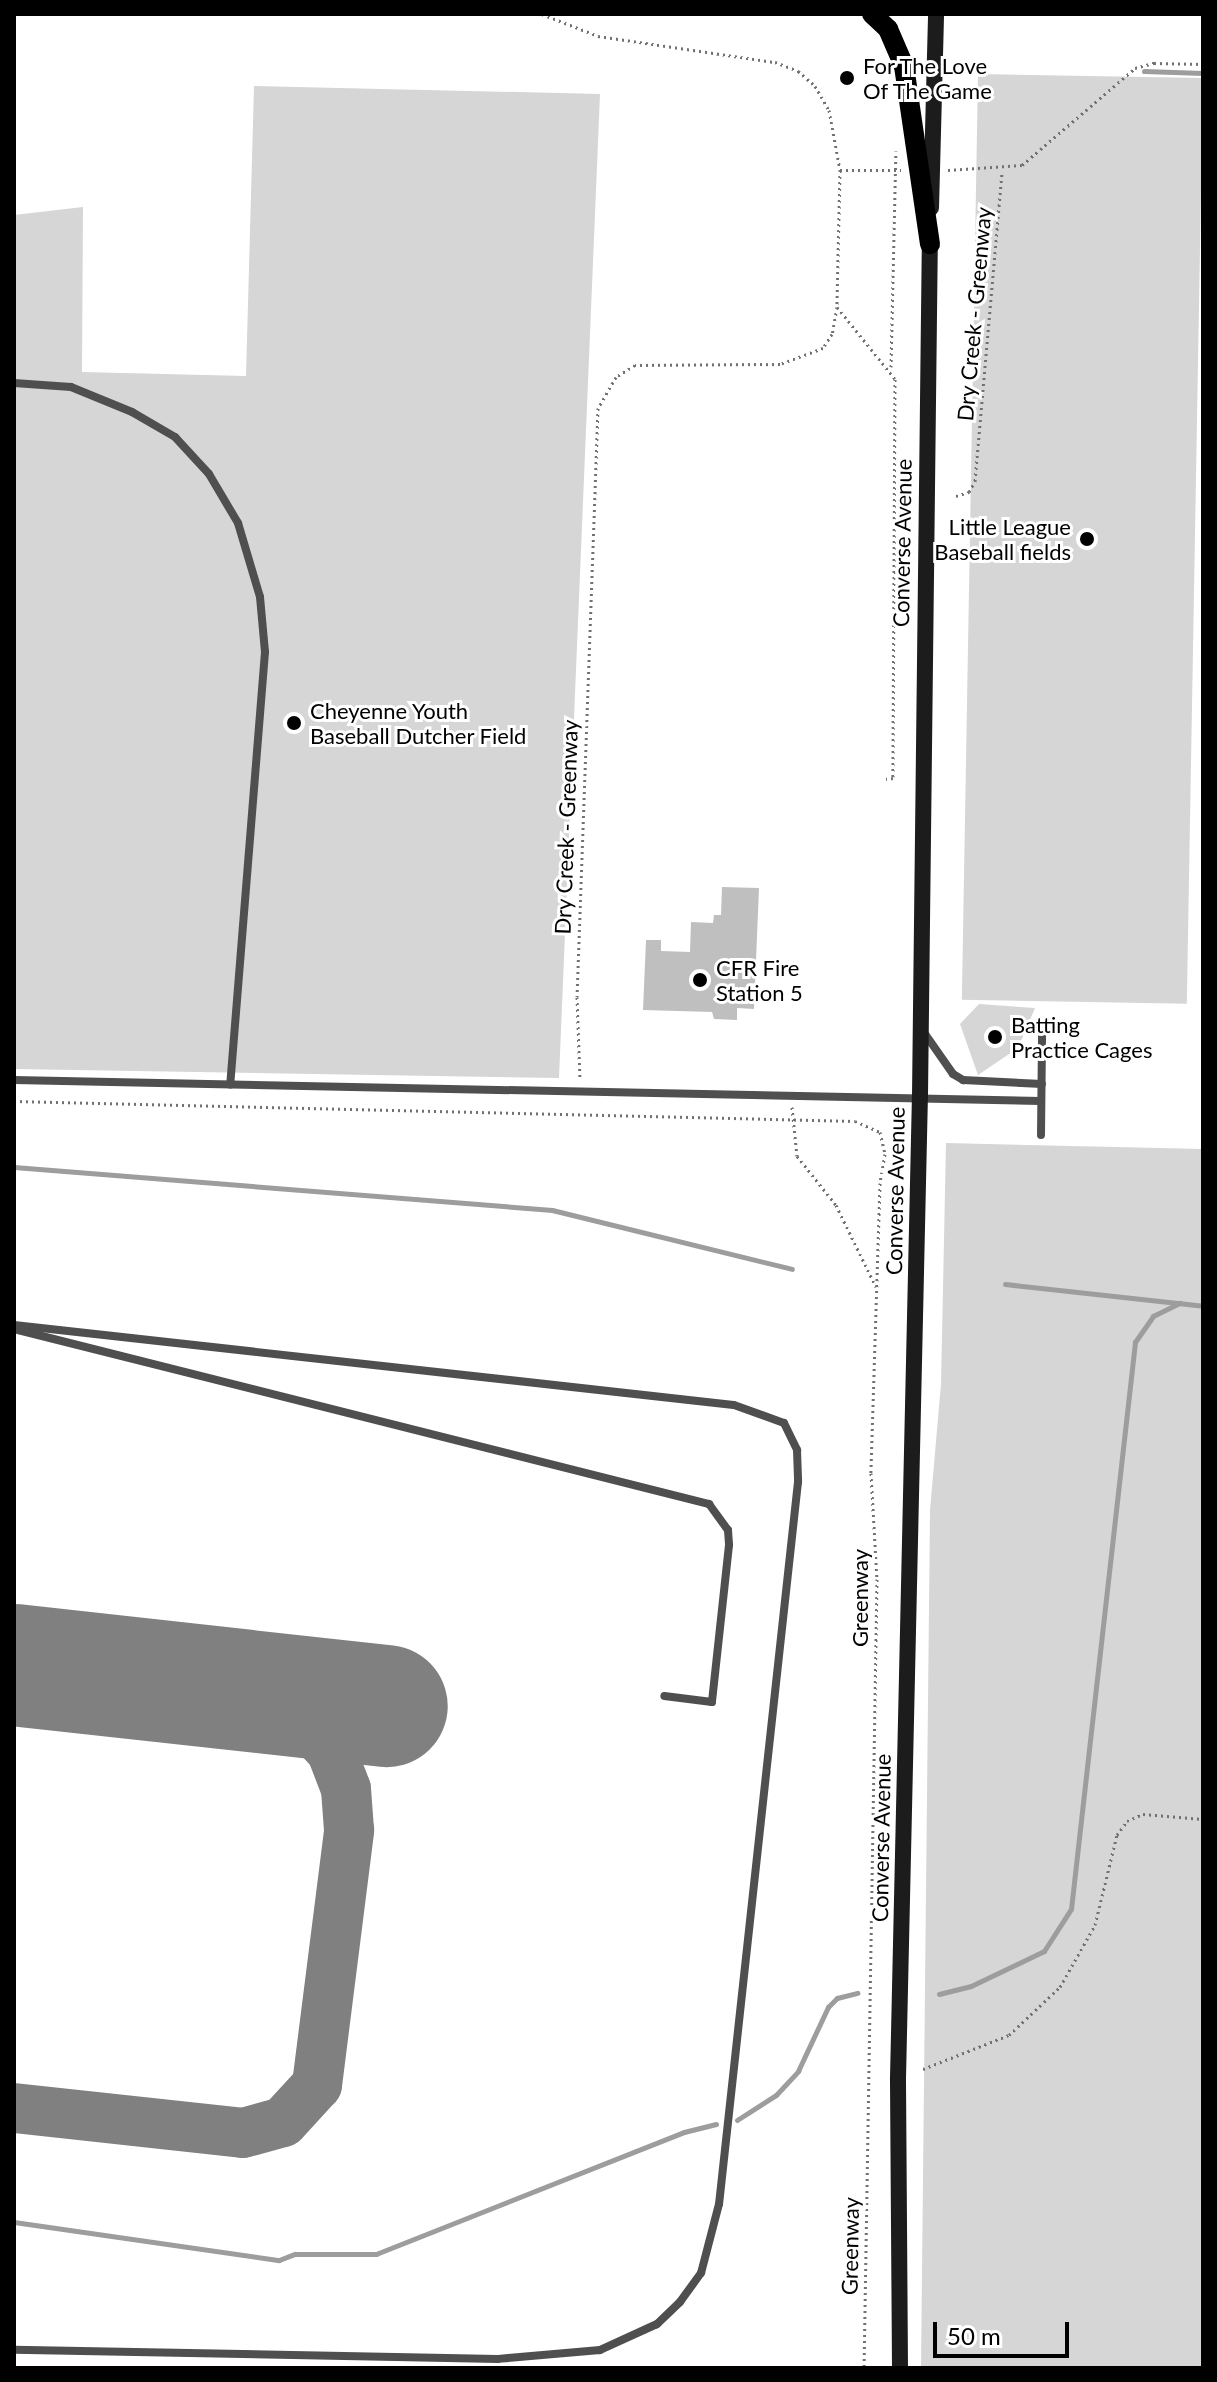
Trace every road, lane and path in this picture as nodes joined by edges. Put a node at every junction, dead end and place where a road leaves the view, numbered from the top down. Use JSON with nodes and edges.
{"nodes":[{"id":1,"x":542,"y":14,"type":"edge"},
{"id":2,"x":872,"y":14,"type":"edge"},
{"id":3,"x":936,"y":14,"type":"edge"},
{"id":4,"x":1203,"y":64,"type":"edge"},
{"id":5,"x":896,"y":139,"type":"dead end"},
{"id":6,"x":868,"y":169,"type":"dead end"},
{"id":7,"x":840,"y":170,"type":"junction"},
{"id":8,"x":983,"y":171,"type":"dead end"},
{"id":9,"x":1002,"y":171,"type":"junction"},
{"id":10,"x":930,"y":244,"type":"junction"},
{"id":11,"x":837,"y":307,"type":"junction"},
{"id":12,"x":891,"y":371,"type":"junction"},
{"id":13,"x":14,"y":383,"type":"edge"},
{"id":14,"x":956,"y":496,"type":"dead end"},
{"id":15,"x":886,"y":779,"type":"dead end"},
{"id":16,"x":920,"y":1027,"type":"junction"},
{"id":17,"x":1042,"y":1032,"type":"dead end"},
{"id":18,"x":14,"y":1080,"type":"edge"},
{"id":19,"x":1042,"y":1084,"type":"junction"},
{"id":20,"x":230,"y":1085,"type":"junction"},
{"id":21,"x":581,"y":1091,"type":"junction"},
{"id":22,"x":793,"y":1096,"type":"junction"},
{"id":23,"x":920,"y":1096,"type":"junction"},
{"id":24,"x":14,"y":1101,"type":"edge"},
{"id":25,"x":1041,"y":1101,"type":"junction"},
{"id":26,"x":580,"y":1114,"type":"junction"},
{"id":27,"x":792,"y":1120,"type":"junction"},
{"id":28,"x":1041,"y":1135,"type":"dead end"},
{"id":29,"x":878,"y":1290,"type":"junction"},
{"id":30,"x":14,"y":1327,"type":"edge"},
{"id":31,"x":664,"y":1696,"type":"dead end"},
{"id":32,"x":1203,"y":1819,"type":"edge"},
{"id":33,"x":923,"y":2069,"type":"dead end"},
{"id":34,"x":14,"y":2350,"type":"edge"},
{"id":35,"x":864,"y":2368,"type":"edge"},
{"id":36,"x":900,"y":2368,"type":"edge"}],
"edges":[{"from":1,"to":7,"type":"path","name":"Dry Creek - Greenway"},
{"from":2,"to":10,"type":"main road"},
{"from":3,"to":10,"type":"main road","name":"Converse Avenue"},
{"from":4,"to":9,"type":"path"},
{"from":5,"to":12,"type":"path"},
{"from":6,"to":7,"type":"path"},
{"from":7,"to":11,"type":"path","name":"Dry Creek - Greenway"},
{"from":8,"to":9,"type":"path"},
{"from":9,"to":14,"type":"path","name":"Dry Creek - Greenway"},
{"from":10,"to":16,"type":"main road","name":"Converse Avenue"},
{"from":11,"to":12,"type":"path"},
{"from":11,"to":21,"type":"path","name":"Dry Creek - Greenway"},
{"from":12,"to":15,"type":"path"},
{"from":13,"to":20,"type":"lane"},
{"from":16,"to":19,"type":"lane"},
{"from":16,"to":23,"type":"main road","name":"Converse Avenue"},
{"from":17,"to":19,"type":"lane"},
{"from":18,"to":20,"type":"lane"},
{"from":19,"to":25,"type":"lane"},
{"from":20,"to":21,"type":"lane"},
{"from":21,"to":22,"type":"lane"},
{"from":21,"to":26,"type":"path","name":"Dry Creek - Greenway"},
{"from":22,"to":23,"type":"lane"},
{"from":22,"to":27,"type":"path"},
{"from":23,"to":25,"type":"lane"},
{"from":23,"to":36,"type":"main road","name":"Converse Avenue"},
{"from":24,"to":26,"type":"path"},
{"from":25,"to":28,"type":"lane"},
{"from":26,"to":27,"type":"path","name":"Greenway"},
{"from":27,"to":29,"type":"path"},
{"from":27,"to":29,"type":"path","name":"Greenway"},
{"from":29,"to":35,"type":"path","name":"Greenway"},
{"from":30,"to":31,"type":"lane"},
{"from":30,"to":34,"type":"lane"},
{"from":32,"to":33,"type":"path"}]}
